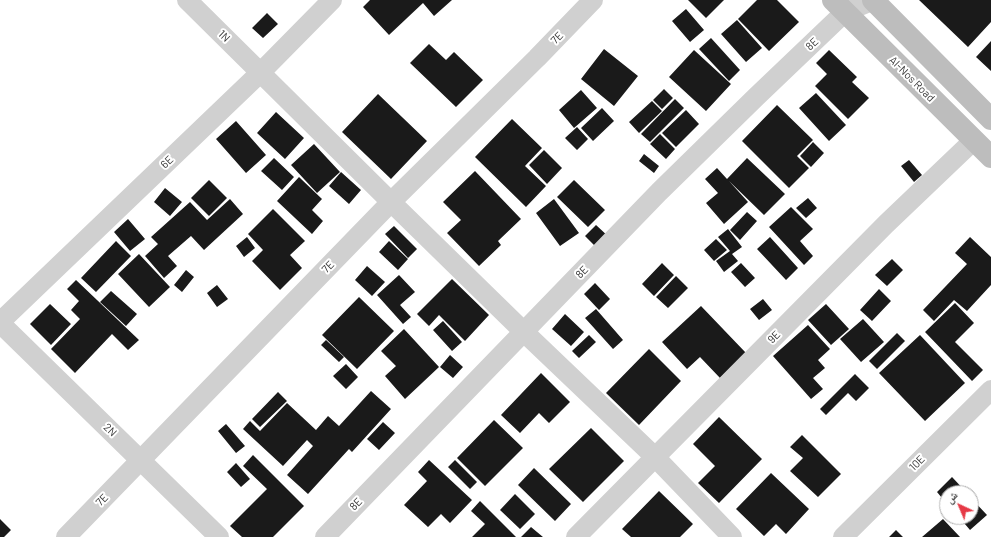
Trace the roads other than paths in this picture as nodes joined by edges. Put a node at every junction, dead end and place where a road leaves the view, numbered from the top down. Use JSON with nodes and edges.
{"nodes":[{"id":1,"x":187,"y":0,"type":"edge"},
{"id":2,"x":332,"y":0,"type":"edge"},
{"id":3,"x":593,"y":0,"type":"edge"},
{"id":4,"x":873,"y":0,"type":"edge"},
{"id":5,"x":839,"y":6,"type":"edge"},
{"id":6,"x":261,"y":72,"type":"junction"},
{"id":7,"x":991,"y":119,"type":"edge"},
{"id":8,"x":974,"y":140,"type":"junction"},
{"id":9,"x":991,"y":157,"type":"edge"},
{"id":10,"x":391,"y":202,"type":"junction"},
{"id":11,"x":0,"y":322,"type":"edge"},
{"id":12,"x":524,"y":332,"type":"junction"},
{"id":13,"x":991,"y":390,"type":"edge"},
{"id":14,"x":655,"y":457,"type":"junction"},
{"id":15,"x":141,"y":460,"type":"junction"},
{"id":16,"x":66,"y":537,"type":"edge"},
{"id":17,"x":219,"y":537,"type":"edge"},
{"id":18,"x":325,"y":537,"type":"edge"},
{"id":19,"x":576,"y":537,"type":"edge"},
{"id":20,"x":732,"y":537,"type":"edge"},
{"id":21,"x":843,"y":537,"type":"edge"}],
"edges":[{"from":1,"to":6,"type":"street","name":"1N"},
{"from":2,"to":6,"type":"street","name":"6E"},
{"from":3,"to":10,"type":"street","name":"7E"},
{"from":4,"to":5,"type":"street"},
{"from":4,"to":7,"type":"main road"},
{"from":5,"to":8,"type":"main road","name":"Al-Nos Road"},
{"from":5,"to":12,"type":"street","name":"8E"},
{"from":6,"to":10,"type":"street","name":"1N"},
{"from":6,"to":11,"type":"street","name":"6E"},
{"from":8,"to":9,"type":"main road","name":"Al-Nos Road"},
{"from":8,"to":14,"type":"street","name":"9E"},
{"from":10,"to":12,"type":"street","name":"1N"},
{"from":10,"to":15,"type":"street","name":"7E"},
{"from":11,"to":15,"type":"street","name":"2N"},
{"from":12,"to":14,"type":"street","name":"1N"},
{"from":12,"to":18,"type":"street","name":"8E"},
{"from":13,"to":21,"type":"street","name":"10E"},
{"from":14,"to":19,"type":"street","name":"9E"},
{"from":14,"to":20,"type":"street","name":"1N"},
{"from":15,"to":16,"type":"street","name":"7E"},
{"from":15,"to":17,"type":"street","name":"2N"}]}
